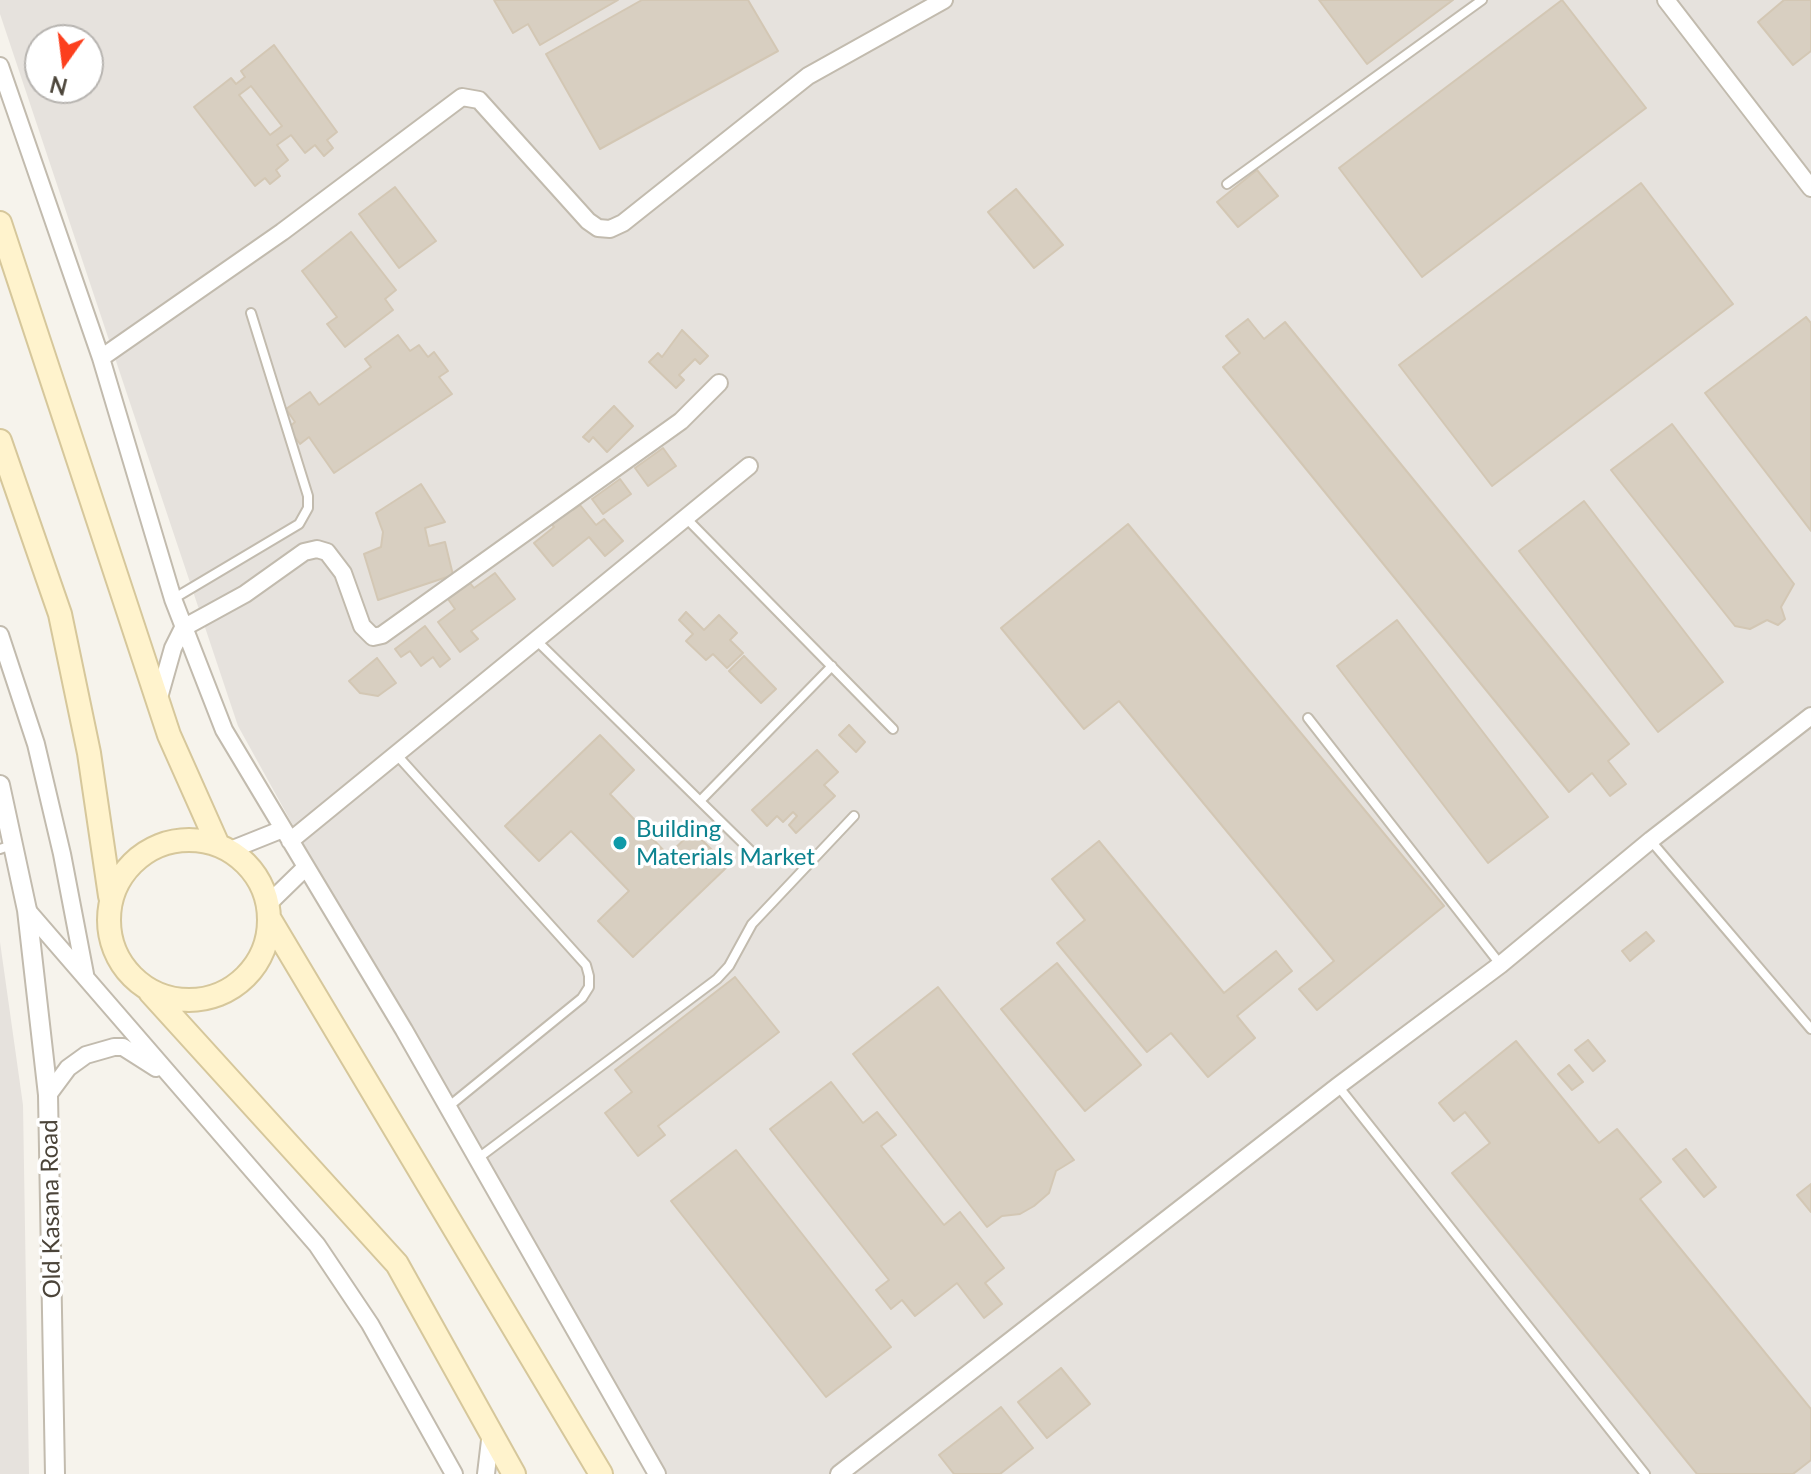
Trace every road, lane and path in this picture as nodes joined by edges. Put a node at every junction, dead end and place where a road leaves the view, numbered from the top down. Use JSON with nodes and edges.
{"nodes":[{"id":1,"x":944,"y":0,"type":"edge"},
{"id":2,"x":1482,"y":0,"type":"edge"},
{"id":3,"x":1666,"y":0,"type":"edge"},
{"id":4,"x":0,"y":66,"type":"edge"},
{"id":5,"x":1227,"y":184,"type":"dead end"},
{"id":6,"x":1811,"y":188,"type":"edge"},
{"id":7,"x":0,"y":223,"type":"edge"},
{"id":8,"x":251,"y":313,"type":"dead end"},
{"id":9,"x":101,"y":358,"type":"junction"},
{"id":10,"x":719,"y":383,"type":"dead end"},
{"id":11,"x":0,"y":441,"type":"edge"},
{"id":12,"x":749,"y":466,"type":"dead end"},
{"id":13,"x":685,"y":517,"type":"junction"},
{"id":14,"x":173,"y":599,"type":"junction"},
{"id":15,"x":183,"y":628,"type":"junction"},
{"id":16,"x":0,"y":635,"type":"edge"},
{"id":17,"x":536,"y":640,"type":"junction"},
{"id":18,"x":832,"y":666,"type":"junction"},
{"id":19,"x":158,"y":701,"type":"junction"},
{"id":20,"x":1811,"y":716,"type":"edge"},
{"id":21,"x":1308,"y":718,"type":"dead end"},
{"id":22,"x":893,"y":729,"type":"dead end"},
{"id":23,"x":396,"y":754,"type":"junction"},
{"id":24,"x":0,"y":785,"type":"edge"},
{"id":25,"x":700,"y":801,"type":"junction"},
{"id":26,"x":854,"y":816,"type":"dead end"},
{"id":27,"x":287,"y":835,"type":"junction"},
{"id":28,"x":1651,"y":840,"type":"junction"},
{"id":29,"x":6,"y":847,"type":"edge"},
{"id":30,"x":223,"y":848,"type":"junction"},
{"id":31,"x":755,"y":855,"type":"dead end"},
{"id":32,"x":306,"y":867,"type":"junction"},
{"id":33,"x":110,"y":898,"type":"junction"},
{"id":34,"x":27,"y":910,"type":"junction"},
{"id":35,"x":268,"y":911,"type":"junction"},
{"id":36,"x":1500,"y":965,"type":"junction"},
{"id":37,"x":85,"y":975,"type":"junction"},
{"id":38,"x":150,"y":992,"type":"junction"},
{"id":39,"x":1811,"y":1029,"type":"edge"},
{"id":40,"x":173,"y":1081,"type":"junction"},
{"id":41,"x":1338,"y":1086,"type":"junction"},
{"id":42,"x":48,"y":1095,"type":"junction"},
{"id":43,"x":448,"y":1107,"type":"junction"},
{"id":44,"x":477,"y":1159,"type":"junction"},
{"id":45,"x":491,"y":1431,"type":"junction"},
{"id":46,"x":55,"y":1474,"type":"edge"},
{"id":47,"x":454,"y":1474,"type":"edge"},
{"id":48,"x":486,"y":1474,"type":"edge"},
{"id":49,"x":514,"y":1474,"type":"edge"},
{"id":50,"x":601,"y":1474,"type":"edge"},
{"id":51,"x":657,"y":1474,"type":"edge"},
{"id":52,"x":839,"y":1474,"type":"edge"},
{"id":53,"x":1645,"y":1474,"type":"edge"}],
"edges":[{"from":1,"to":9,"type":"street"},
{"from":2,"to":5,"type":"lane"},
{"from":3,"to":6,"type":"street"},
{"from":4,"to":9,"type":"street"},
{"from":7,"to":19,"type":"main road"},
{"from":8,"to":14,"type":"lane"},
{"from":9,"to":14,"type":"street"},
{"from":10,"to":15,"type":"street"},
{"from":11,"to":33,"type":"main road"},
{"from":12,"to":13,"type":"street"},
{"from":13,"to":17,"type":"street"},
{"from":13,"to":18,"type":"lane"},
{"from":14,"to":15,"type":"street"},
{"from":15,"to":19,"type":"street"},
{"from":15,"to":27,"type":"street"},
{"from":16,"to":37,"type":"street"},
{"from":17,"to":23,"type":"street"},
{"from":17,"to":25,"type":"lane"},
{"from":18,"to":22,"type":"lane"},
{"from":18,"to":25,"type":"lane"},
{"from":19,"to":30,"type":"main road"},
{"from":20,"to":28,"type":"street"},
{"from":21,"to":36,"type":"lane"},
{"from":23,"to":27,"type":"street"},
{"from":23,"to":43,"type":"lane"},
{"from":24,"to":29,"type":"street","name":"Old Kasana Road"},
{"from":25,"to":31,"type":"lane"},
{"from":26,"to":44,"type":"lane"},
{"from":27,"to":30,"type":"street"},
{"from":27,"to":32,"type":"street"},
{"from":28,"to":36,"type":"street"},
{"from":28,"to":39,"type":"lane"},
{"from":29,"to":34,"type":"street","name":"Old Kasana Road"},
{"from":30,"to":33,"type":"main road"},
{"from":30,"to":35,"type":"main road"},
{"from":32,"to":35,"type":"street"},
{"from":32,"to":43,"type":"street"},
{"from":33,"to":38,"type":"main road"},
{"from":34,"to":37,"type":"street"},
{"from":34,"to":42,"type":"street","name":"Old Kasana Road"},
{"from":35,"to":38,"type":"main road"},
{"from":35,"to":50,"type":"main road"},
{"from":36,"to":41,"type":"street"},
{"from":37,"to":40,"type":"street"},
{"from":38,"to":45,"type":"main road"},
{"from":40,"to":42,"type":"street"},
{"from":40,"to":47,"type":"street"},
{"from":41,"to":52,"type":"street"},
{"from":41,"to":53,"type":"lane"},
{"from":42,"to":46,"type":"street","name":"Old Kasana Road"},
{"from":43,"to":44,"type":"street"},
{"from":44,"to":51,"type":"street"},
{"from":45,"to":48,"type":"street"},
{"from":45,"to":49,"type":"main road"}]}
